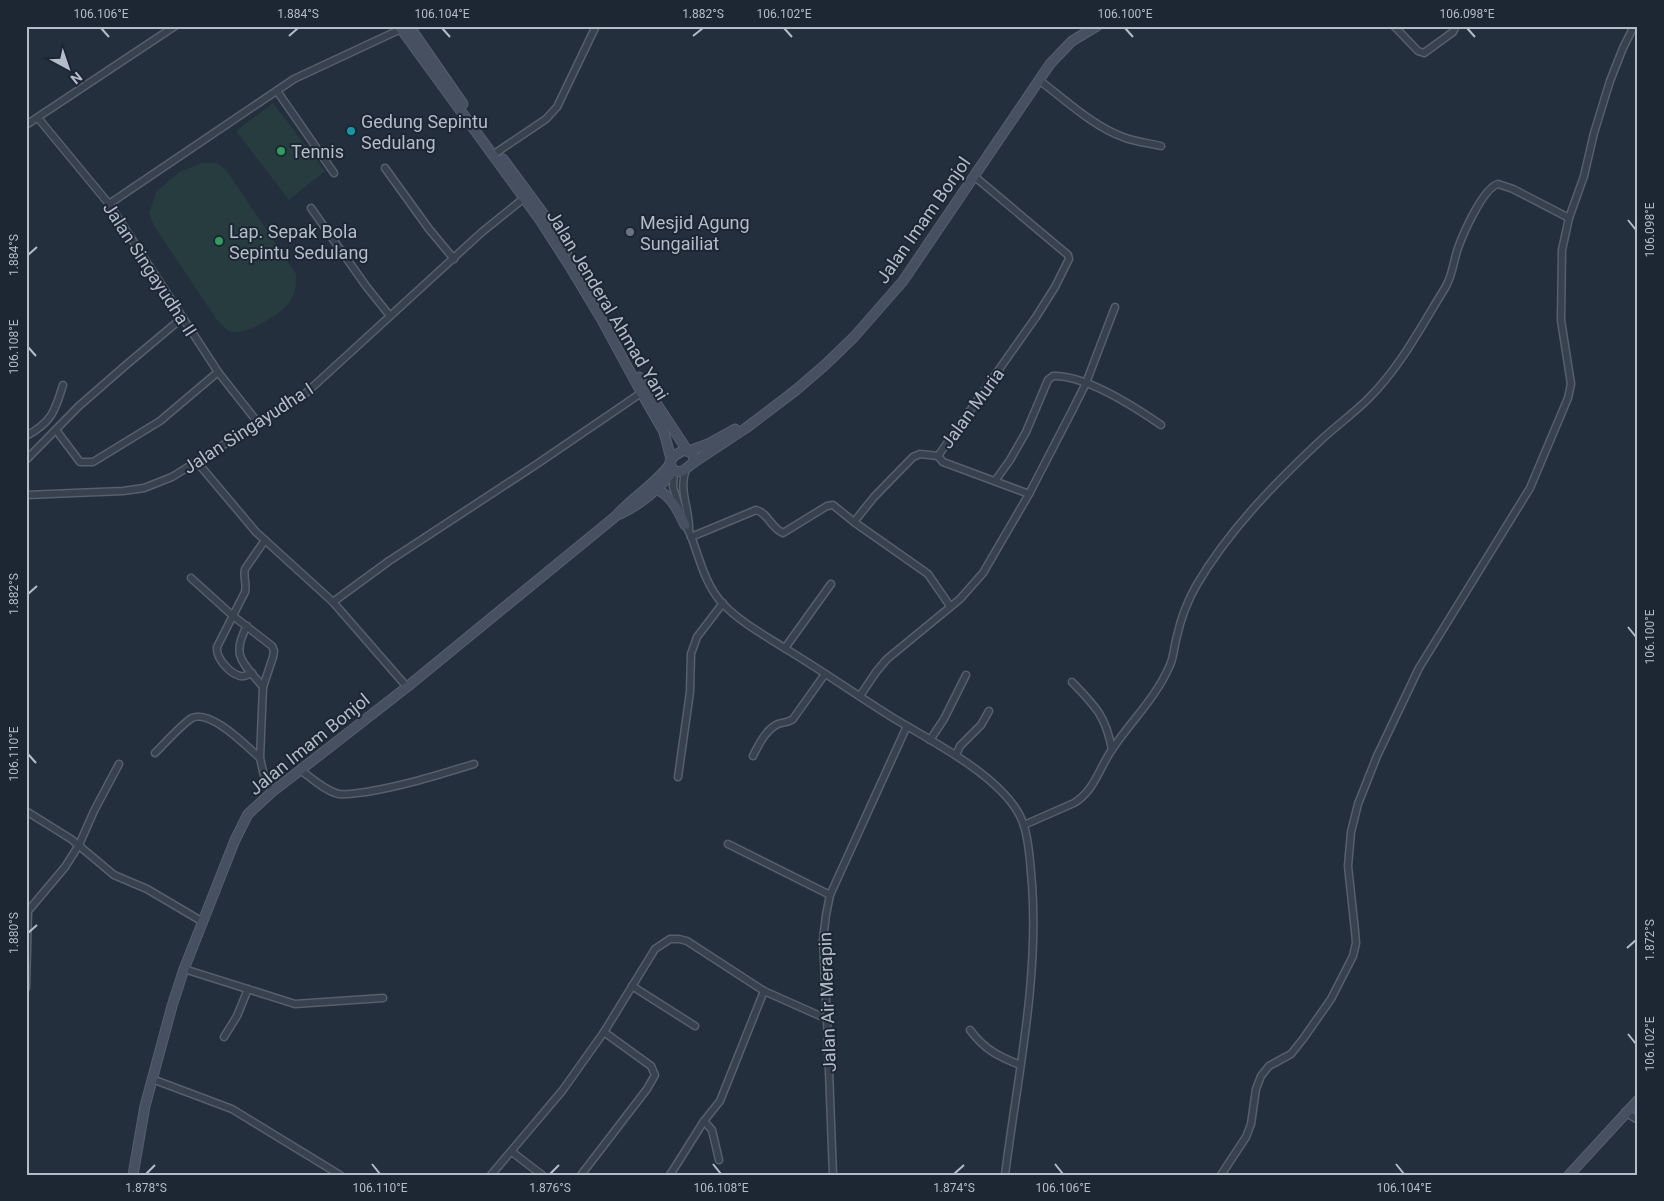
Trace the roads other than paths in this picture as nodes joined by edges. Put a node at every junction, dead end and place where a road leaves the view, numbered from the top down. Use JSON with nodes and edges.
{"nodes":[{"id":1,"x":175,"y":26,"type":"edge"},
{"id":2,"x":596,"y":26,"type":"edge"},
{"id":3,"x":1097,"y":26,"type":"edge"},
{"id":4,"x":1394,"y":26,"type":"edge"},
{"id":5,"x":1456,"y":26,"type":"edge"},
{"id":6,"x":1634,"y":26,"type":"edge"},
{"id":7,"x":403,"y":27,"type":"edge"},
{"id":8,"x":1081,"y":30,"type":"edge"},
{"id":9,"x":1039,"y":80,"type":"junction"},
{"id":10,"x":277,"y":91,"type":"junction"},
{"id":11,"x":38,"y":118,"type":"junction"},
{"id":12,"x":26,"y":126,"type":"edge"},
{"id":13,"x":1161,"y":146,"type":"dead end"},
{"id":14,"x":497,"y":152,"type":"junction"},
{"id":15,"x":385,"y":168,"type":"dead end"},
{"id":16,"x":334,"y":173,"type":"dead end"},
{"id":17,"x":974,"y":176,"type":"junction"},
{"id":18,"x":523,"y":199,"type":"junction"},
{"id":19,"x":109,"y":204,"type":"junction"},
{"id":20,"x":311,"y":208,"type":"dead end"},
{"id":21,"x":1569,"y":218,"type":"junction"},
{"id":22,"x":454,"y":259,"type":"junction"},
{"id":23,"x":1115,"y":307,"type":"dead end"},
{"id":24,"x":390,"y":316,"type":"junction"},
{"id":25,"x":182,"y":318,"type":"junction"},
{"id":26,"x":218,"y":372,"type":"junction"},
{"id":27,"x":1086,"y":383,"type":"junction"},
{"id":28,"x":63,"y":384,"type":"dead end"},
{"id":29,"x":644,"y":391,"type":"junction"},
{"id":30,"x":758,"y":419,"type":"junction"},
{"id":31,"x":259,"y":424,"type":"junction"},
{"id":32,"x":1161,"y":425,"type":"dead end"},
{"id":33,"x":56,"y":430,"type":"junction"},
{"id":34,"x":26,"y":436,"type":"edge"},
{"id":35,"x":688,"y":450,"type":"junction"},
{"id":36,"x":938,"y":456,"type":"junction"},
{"id":37,"x":26,"y":460,"type":"edge"},
{"id":38,"x":197,"y":462,"type":"junction"},
{"id":39,"x":693,"y":463,"type":"junction"},
{"id":40,"x":672,"y":466,"type":"junction"},
{"id":41,"x":686,"y":469,"type":"junction"},
{"id":42,"x":995,"y":481,"type":"junction"},
{"id":43,"x":656,"y":489,"type":"junction"},
{"id":44,"x":1029,"y":494,"type":"junction"},
{"id":45,"x":26,"y":496,"type":"edge"},
{"id":46,"x":616,"y":516,"type":"junction"},
{"id":47,"x":854,"y":522,"type":"junction"},
{"id":48,"x":689,"y":531,"type":"junction"},
{"id":49,"x":264,"y":540,"type":"junction"},
{"id":50,"x":191,"y":578,"type":"dead end"},
{"id":51,"x":830,"y":584,"type":"dead end"},
{"id":52,"x":333,"y":602,"type":"junction"},
{"id":53,"x":723,"y":603,"type":"junction"},
{"id":54,"x":950,"y":606,"type":"junction"},
{"id":55,"x":234,"y":616,"type":"junction"},
{"id":56,"x":247,"y":626,"type":"junction"},
{"id":57,"x":785,"y":648,"type":"junction"},
{"id":58,"x":252,"y":674,"type":"junction"},
{"id":59,"x":826,"y":674,"type":"junction"},
{"id":60,"x":966,"y":675,"type":"dead end"},
{"id":61,"x":1072,"y":682,"type":"dead end"},
{"id":62,"x":262,"y":687,"type":"junction"},
{"id":63,"x":407,"y":687,"type":"junction"},
{"id":64,"x":860,"y":696,"type":"junction"},
{"id":65,"x":989,"y":711,"type":"dead end"},
{"id":66,"x":907,"y":726,"type":"junction"},
{"id":67,"x":930,"y":740,"type":"junction"},
{"id":68,"x":1112,"y":750,"type":"junction"},
{"id":69,"x":156,"y":753,"type":"dead end"},
{"id":70,"x":752,"y":756,"type":"dead end"},
{"id":71,"x":956,"y":756,"type":"junction"},
{"id":72,"x":260,"y":758,"type":"junction"},
{"id":73,"x":119,"y":764,"type":"dead end"},
{"id":74,"x":474,"y":764,"type":"dead end"},
{"id":75,"x":300,"y":770,"type":"junction"},
{"id":76,"x":678,"y":777,"type":"dead end"},
{"id":77,"x":272,"y":792,"type":"junction"},
{"id":78,"x":26,"y":811,"type":"edge"},
{"id":79,"x":1024,"y":824,"type":"junction"},
{"id":80,"x":728,"y":844,"type":"dead end"},
{"id":81,"x":79,"y":845,"type":"junction"},
{"id":82,"x":830,"y":895,"type":"junction"},
{"id":83,"x":203,"y":922,"type":"junction"},
{"id":84,"x":184,"y":969,"type":"junction"},
{"id":85,"x":632,"y":986,"type":"junction"},
{"id":86,"x":26,"y":988,"type":"edge"},
{"id":87,"x":248,"y":989,"type":"junction"},
{"id":88,"x":764,"y":991,"type":"junction"},
{"id":89,"x":383,"y":998,"type":"dead end"},
{"id":90,"x":827,"y":1019,"type":"junction"},
{"id":91,"x":695,"y":1026,"type":"dead end"},
{"id":92,"x":970,"y":1030,"type":"dead end"},
{"id":93,"x":604,"y":1032,"type":"junction"},
{"id":94,"x":224,"y":1037,"type":"dead end"},
{"id":95,"x":1020,"y":1064,"type":"junction"},
{"id":96,"x":152,"y":1079,"type":"junction"},
{"id":97,"x":1638,"y":1100,"type":"edge"},
{"id":98,"x":1626,"y":1112,"type":"junction"},
{"id":99,"x":1638,"y":1120,"type":"edge"},
{"id":100,"x":704,"y":1121,"type":"junction"},
{"id":101,"x":512,"y":1152,"type":"junction"},
{"id":102,"x":719,"y":1160,"type":"dead end"},
{"id":103,"x":132,"y":1175,"type":"edge"},
{"id":104,"x":340,"y":1175,"type":"edge"},
{"id":105,"x":491,"y":1175,"type":"edge"},
{"id":106,"x":542,"y":1175,"type":"edge"},
{"id":107,"x":581,"y":1175,"type":"edge"},
{"id":108,"x":670,"y":1175,"type":"edge"},
{"id":109,"x":833,"y":1175,"type":"edge"},
{"id":110,"x":1005,"y":1175,"type":"edge"},
{"id":111,"x":1221,"y":1175,"type":"edge"},
{"id":112,"x":1569,"y":1175,"type":"edge"}],
"edges":[{"from":1,"to":11,"type":"street"},
{"from":2,"to":14,"type":"street"},
{"from":3,"to":8,"type":"main road","name":"Jalan Imam Bonjol"},
{"from":4,"to":5,"type":"street"},
{"from":6,"to":21,"type":"street"},
{"from":7,"to":10,"type":"street"},
{"from":7,"to":14,"type":"main road","name":"Jalan Jenderal Ahmad Yani"},
{"from":7,"to":18,"type":"main road","name":"Jalan Jenderal Ahmad Yani"},
{"from":8,"to":9,"type":"main road","name":"Jalan Imam Bonjol"},
{"from":9,"to":13,"type":"street"},
{"from":9,"to":17,"type":"main road","name":"Jalan Imam Bonjol"},
{"from":10,"to":16,"type":"street"},
{"from":10,"to":19,"type":"street"},
{"from":11,"to":12,"type":"street"},
{"from":11,"to":19,"type":"street","name":"Jalan Singayudha II"},
{"from":14,"to":29,"type":"main road","name":"Jalan Jenderal Ahmad Yani"},
{"from":15,"to":22,"type":"street"},
{"from":17,"to":30,"type":"main road","name":"Jalan Imam Bonjol"},
{"from":17,"to":36,"type":"street","name":"Jalan Muria"},
{"from":18,"to":22,"type":"street","name":"Jalan Singayudha I"},
{"from":18,"to":29,"type":"main road","name":"Jalan Jenderal Ahmad Yani"},
{"from":19,"to":25,"type":"street","name":"Jalan Singayudha II"},
{"from":20,"to":24,"type":"street"},
{"from":21,"to":68,"type":"street"},
{"from":21,"to":111,"type":"street"},
{"from":22,"to":24,"type":"street","name":"Jalan Singayudha I"},
{"from":23,"to":27,"type":"street"},
{"from":24,"to":31,"type":"street","name":"Jalan Singayudha I"},
{"from":25,"to":26,"type":"street","name":"Jalan Singayudha II"},
{"from":25,"to":33,"type":"street"},
{"from":26,"to":31,"type":"street","name":"Jalan Singayudha II"},
{"from":26,"to":33,"type":"street"},
{"from":27,"to":32,"type":"street"},
{"from":27,"to":42,"type":"street"},
{"from":27,"to":44,"type":"street"},
{"from":28,"to":34,"type":"street"},
{"from":29,"to":35,"type":"main road","name":"Jalan Jenderal Ahmad Yani"},
{"from":29,"to":40,"type":"main road","name":"Jalan Jenderal Ahmad Yani"},
{"from":29,"to":52,"type":"street"},
{"from":30,"to":35,"type":"main road","name":"Jalan Imam Bonjol"},
{"from":30,"to":39,"type":"main road","name":"Jalan Imam Bonjol"},
{"from":31,"to":38,"type":"street","name":"Jalan Singayudha I"},
{"from":33,"to":37,"type":"street"},
{"from":35,"to":39,"type":"main road"},
{"from":35,"to":40,"type":"main road"},
{"from":36,"to":42,"type":"street","name":"Jalan Muria"},
{"from":36,"to":47,"type":"street"},
{"from":38,"to":45,"type":"street","name":"Jalan Singayudha I"},
{"from":38,"to":49,"type":"street"},
{"from":39,"to":41,"type":"main road"},
{"from":40,"to":41,"type":"main road"},
{"from":40,"to":43,"type":"main road","name":"Jalan Imam Bonjol"},
{"from":40,"to":46,"type":"main road","name":"Jalan Imam Bonjol"},
{"from":40,"to":48,"type":"street"},
{"from":41,"to":48,"type":"street"},
{"from":42,"to":44,"type":"street","name":"Jalan Muria"},
{"from":43,"to":46,"type":"main road","name":"Jalan Imam Bonjol"},
{"from":43,"to":48,"type":"main road"},
{"from":44,"to":54,"type":"street"},
{"from":46,"to":63,"type":"main road","name":"Jalan Imam Bonjol"},
{"from":47,"to":48,"type":"street"},
{"from":47,"to":54,"type":"street"},
{"from":48,"to":53,"type":"street"},
{"from":49,"to":52,"type":"street"},
{"from":49,"to":55,"type":"street"},
{"from":50,"to":55,"type":"street"},
{"from":51,"to":57,"type":"street"},
{"from":52,"to":63,"type":"street"},
{"from":53,"to":57,"type":"street"},
{"from":53,"to":76,"type":"street"},
{"from":54,"to":64,"type":"street"},
{"from":55,"to":56,"type":"street"},
{"from":55,"to":58,"type":"street"},
{"from":56,"to":58,"type":"street"},
{"from":56,"to":62,"type":"street"},
{"from":57,"to":59,"type":"street"},
{"from":58,"to":62,"type":"street"},
{"from":59,"to":64,"type":"street"},
{"from":59,"to":70,"type":"street"},
{"from":60,"to":67,"type":"street"},
{"from":61,"to":68,"type":"street"},
{"from":62,"to":72,"type":"street"},
{"from":63,"to":75,"type":"main road","name":"Jalan Imam Bonjol"},
{"from":64,"to":66,"type":"street"},
{"from":65,"to":71,"type":"street"},
{"from":66,"to":67,"type":"street"},
{"from":66,"to":82,"type":"street","name":"Jalan Air Merapin"},
{"from":67,"to":71,"type":"street"},
{"from":68,"to":79,"type":"street"},
{"from":69,"to":72,"type":"street"},
{"from":71,"to":79,"type":"street"},
{"from":72,"to":77,"type":"street"},
{"from":73,"to":81,"type":"street"},
{"from":74,"to":75,"type":"street"},
{"from":75,"to":77,"type":"main road","name":"Jalan Imam Bonjol"},
{"from":77,"to":83,"type":"main road","name":"Jalan Imam Bonjol"},
{"from":78,"to":81,"type":"street"},
{"from":79,"to":95,"type":"street"},
{"from":80,"to":82,"type":"street"},
{"from":81,"to":83,"type":"street"},
{"from":81,"to":86,"type":"street"},
{"from":82,"to":90,"type":"street","name":"Jalan Air Merapin"},
{"from":83,"to":84,"type":"main road","name":"Jalan Imam Bonjol"},
{"from":84,"to":87,"type":"street"},
{"from":84,"to":96,"type":"main road","name":"Jalan Imam Bonjol"},
{"from":85,"to":88,"type":"street"},
{"from":85,"to":91,"type":"street"},
{"from":85,"to":93,"type":"street"},
{"from":87,"to":89,"type":"street"},
{"from":87,"to":94,"type":"street"},
{"from":88,"to":90,"type":"street"},
{"from":88,"to":100,"type":"street"},
{"from":90,"to":109,"type":"street","name":"Jalan Air Merapin"},
{"from":92,"to":95,"type":"street"},
{"from":93,"to":101,"type":"street"},
{"from":93,"to":107,"type":"street"},
{"from":95,"to":110,"type":"street"},
{"from":96,"to":103,"type":"main road","name":"Jalan Imam Bonjol"},
{"from":96,"to":104,"type":"street"},
{"from":97,"to":98,"type":"main road"},
{"from":98,"to":99,"type":"street"},
{"from":98,"to":112,"type":"main road"},
{"from":100,"to":102,"type":"street"},
{"from":100,"to":108,"type":"street"},
{"from":101,"to":105,"type":"street"},
{"from":101,"to":106,"type":"street"}]}
